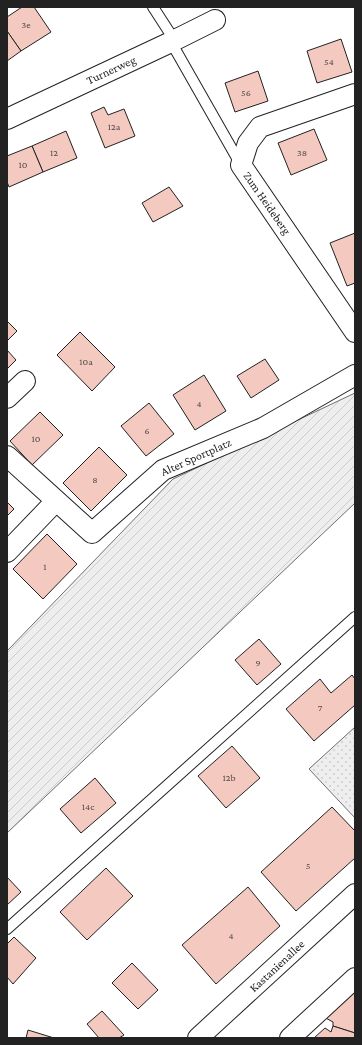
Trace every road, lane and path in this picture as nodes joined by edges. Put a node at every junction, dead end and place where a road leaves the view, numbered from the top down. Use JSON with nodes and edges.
{"nodes":[{"id":1,"x":153,"y":7,"type":"edge"},
{"id":2,"x":215,"y":20,"type":"dead end"},
{"id":3,"x":173,"y":41,"type":"junction"},
{"id":4,"x":355,"y":94,"type":"edge"},
{"id":5,"x":7,"y":118,"type":"edge"},
{"id":6,"x":240,"y":165,"type":"junction"},
{"id":7,"x":352,"y":322,"type":"edge"},
{"id":8,"x":355,"y":375,"type":"edge"},
{"id":9,"x":25,"y":381,"type":"dead end"},
{"id":10,"x":7,"y":398,"type":"edge"},
{"id":11,"x":7,"y":456,"type":"edge"},
{"id":12,"x":56,"y":501,"type":"junction"},
{"id":13,"x":7,"y":552,"type":"edge"},
{"id":14,"x":355,"y":617,"type":"edge"},
{"id":15,"x":355,"y":894,"type":"edge"},
{"id":16,"x":7,"y":929,"type":"edge"},
{"id":17,"x":355,"y":978,"type":"edge"},
{"id":18,"x":198,"y":1038,"type":"edge"},
{"id":19,"x":290,"y":1038,"type":"edge"}],
"edges":[{"from":1,"to":3,"type":"lane"},
{"from":2,"to":3,"type":"street","name":"Turnerweg"},
{"from":3,"to":5,"type":"street","name":"Turnerweg"},
{"from":3,"to":6,"type":"lane"},
{"from":4,"to":6,"type":"street","name":"Zum Heideberg"},
{"from":6,"to":7,"type":"street","name":"Zum Heideberg"},
{"from":8,"to":12,"type":"street","name":"Alter Sportplatz"},
{"from":9,"to":10,"type":"street"},
{"from":11,"to":12,"type":"street","name":"Alter Sportplatz"},
{"from":12,"to":13,"type":"street"},
{"from":14,"to":16,"type":"lane"},
{"from":15,"to":18,"type":"street","name":"Kastanienallee"},
{"from":17,"to":19,"type":"street"}]}
